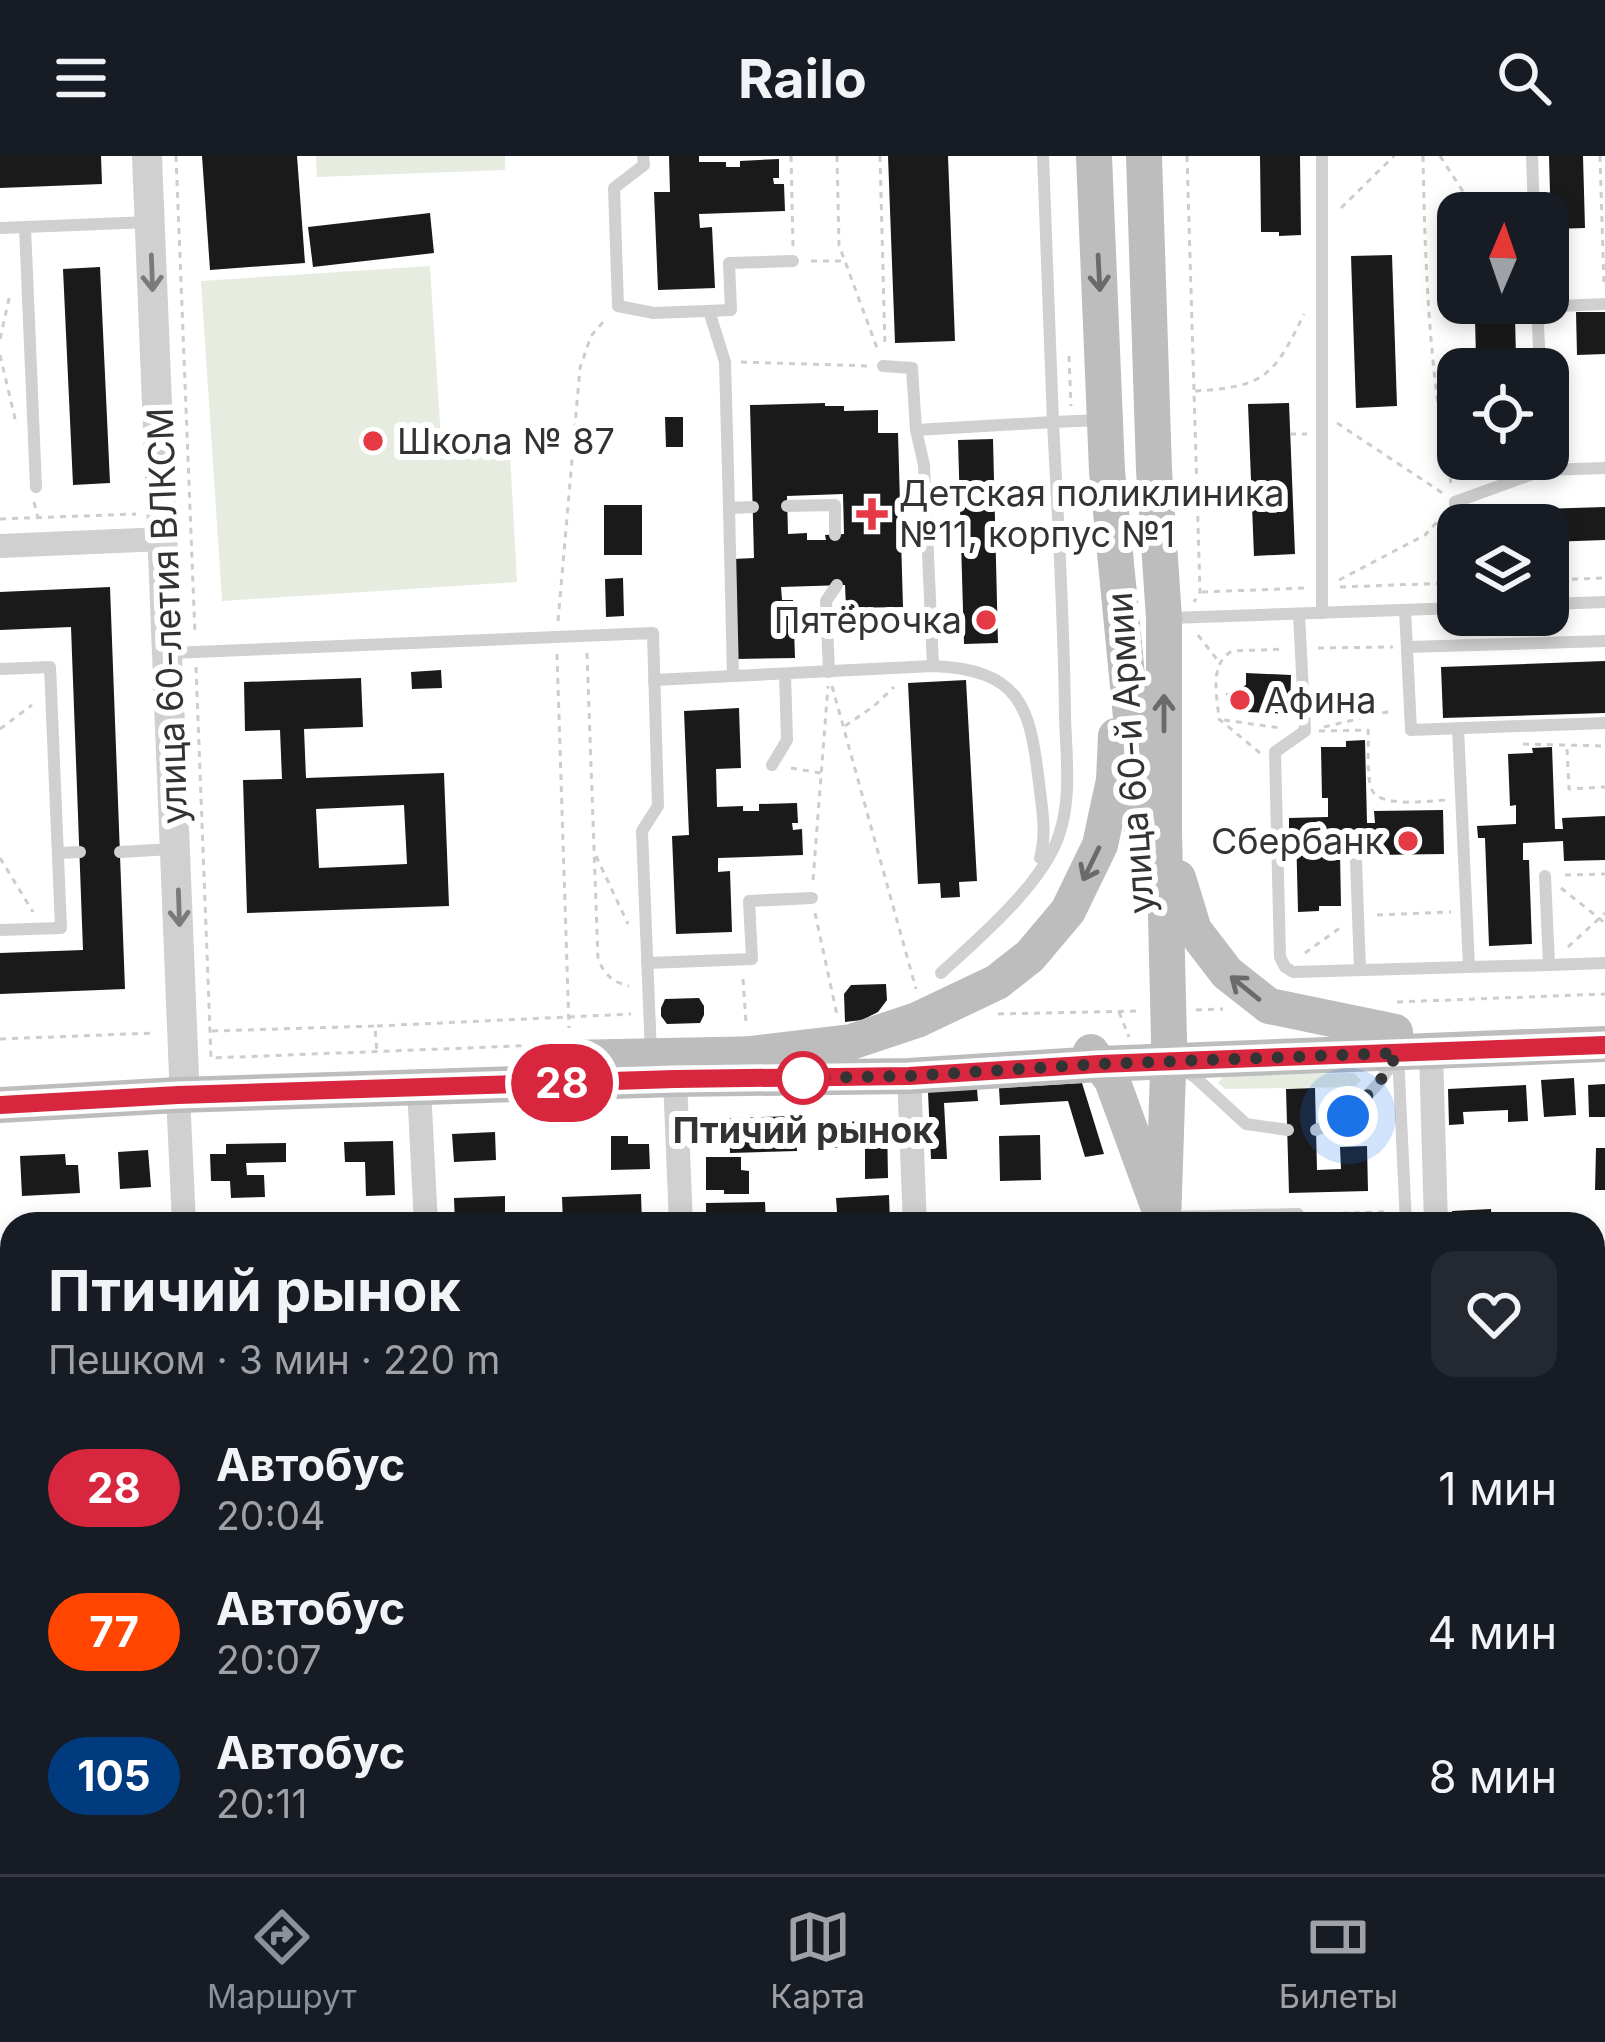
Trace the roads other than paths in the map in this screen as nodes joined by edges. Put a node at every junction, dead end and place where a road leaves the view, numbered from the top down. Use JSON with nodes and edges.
{"nodes":[{"id":1,"x":148,"y":156,"type":"edge"},
{"id":2,"x":643,"y":156,"type":"edge"},
{"id":3,"x":1043,"y":156,"type":"edge"},
{"id":4,"x":1094,"y":156,"type":"edge"},
{"id":5,"x":1144,"y":156,"type":"edge"},
{"id":6,"x":1322,"y":156,"type":"edge"},
{"id":7,"x":1532,"y":156,"type":"edge"},
{"id":8,"x":1533,"y":192,"type":"edge"},
{"id":9,"x":150,"y":221,"type":"junction"},
{"id":10,"x":25,"y":226,"type":"junction"},
{"id":11,"x":0,"y":227,"type":"edge"},
{"id":12,"x":793,"y":262,"type":"road end"},
{"id":13,"x":1605,"y":304,"type":"edge"},
{"id":14,"x":1569,"y":305,"type":"edge"},
{"id":15,"x":709,"y":311,"type":"junction"},
{"id":16,"x":883,"y":366,"type":"road end"},
{"id":17,"x":1152,"y":418,"type":"junction"},
{"id":18,"x":1106,"y":420,"type":"junction"},
{"id":19,"x":1053,"y":422,"type":"junction"},
{"id":20,"x":916,"y":430,"type":"junction"},
{"id":21,"x":1569,"y":466,"type":"edge"},
{"id":22,"x":1605,"y":468,"type":"edge"},
{"id":23,"x":1508,"y":480,"type":"edge"},
{"id":24,"x":36,"y":487,"type":"dead end"},
{"id":25,"x":1456,"y":504,"type":"edge"},
{"id":26,"x":787,"y":506,"type":"dead end"},
{"id":27,"x":753,"y":507,"type":"dead end"},
{"id":28,"x":729,"y":508,"type":"junction"},
{"id":29,"x":836,"y":535,"type":"dead end"},
{"id":30,"x":164,"y":539,"type":"junction"},
{"id":31,"x":0,"y":546,"type":"edge"},
{"id":32,"x":837,"y":585,"type":"dead end"},
{"id":33,"x":1605,"y":602,"type":"edge"},
{"id":34,"x":1569,"y":603,"type":"edge"},
{"id":35,"x":1437,"y":609,"type":"edge"},
{"id":36,"x":1405,"y":610,"type":"junction"},
{"id":37,"x":1322,"y":613,"type":"junction"},
{"id":38,"x":1299,"y":614,"type":"junction"},
{"id":39,"x":1174,"y":617,"type":"junction"},
{"id":40,"x":1121,"y":624,"type":"junction"},
{"id":41,"x":1605,"y":641,"type":"edge"},
{"id":42,"x":1407,"y":646,"type":"junction"},
{"id":43,"x":182,"y":652,"type":"junction"},
{"id":44,"x":933,"y":666,"type":"junction"},
{"id":45,"x":0,"y":669,"type":"edge"},
{"id":46,"x":829,"y":672,"type":"junction"},
{"id":47,"x":785,"y":674,"type":"junction"},
{"id":48,"x":733,"y":676,"type":"junction"},
{"id":49,"x":654,"y":680,"type":"junction"},
{"id":50,"x":1605,"y":723,"type":"edge"},
{"id":51,"x":1458,"y":728,"type":"junction"},
{"id":52,"x":772,"y":765,"type":"road end"},
{"id":53,"x":1164,"y":832,"type":"junction"},
{"id":54,"x":176,"y":849,"type":"junction"},
{"id":55,"x":80,"y":852,"type":"dead end"},
{"id":56,"x":119,"y":852,"type":"dead end"},
{"id":57,"x":58,"y":853,"type":"junction"},
{"id":58,"x":1356,"y":861,"type":"dead end"},
{"id":59,"x":1036,"y":875,"type":"junction"},
{"id":60,"x":1545,"y":876,"type":"road end"},
{"id":61,"x":812,"y":898,"type":"road end"},
{"id":62,"x":0,"y":931,"type":"edge"},
{"id":63,"x":647,"y":963,"type":"junction"},
{"id":64,"x":1605,"y":963,"type":"edge"},
{"id":65,"x":1549,"y":964,"type":"junction"},
{"id":66,"x":1468,"y":967,"type":"junction"},
{"id":67,"x":1360,"y":970,"type":"junction"},
{"id":68,"x":952,"y":986,"type":"junction"},
{"id":69,"x":1605,"y":1023,"type":"edge"},
{"id":70,"x":1405,"y":1035,"type":"junction"},
{"id":71,"x":1157,"y":1038,"type":"junction"},
{"id":72,"x":1605,"y":1045,"type":"edge"},
{"id":73,"x":748,"y":1046,"type":"junction"},
{"id":74,"x":1092,"y":1054,"type":"junction"},
{"id":75,"x":663,"y":1067,"type":"junction"},
{"id":76,"x":909,"y":1076,"type":"junction"},
{"id":77,"x":0,"y":1082,"type":"edge"},
{"id":78,"x":181,"y":1085,"type":"junction"},
{"id":79,"x":419,"y":1088,"type":"junction"},
{"id":80,"x":0,"y":1105,"type":"edge"},
{"id":81,"x":1288,"y":1130,"type":"dead end"},
{"id":82,"x":1316,"y":1130,"type":"dead end"},
{"id":83,"x":184,"y":1212,"type":"edge"},
{"id":84,"x":425,"y":1212,"type":"edge"},
{"id":85,"x":680,"y":1212,"type":"edge"},
{"id":86,"x":915,"y":1212,"type":"edge"},
{"id":87,"x":1160,"y":1212,"type":"edge"},
{"id":88,"x":1163,"y":1212,"type":"edge"},
{"id":89,"x":1406,"y":1212,"type":"edge"},
{"id":90,"x":1434,"y":1212,"type":"edge"}],
"edges":[{"from":1,"to":9,"type":"street","name":"улица 60-летия ВЛКСМ"},
{"from":2,"to":15,"type":"lane"},
{"from":3,"to":19,"type":"lane"},
{"from":4,"to":18,"type":"main road","name":"улица 60-й Армии","one_way":true},
{"from":5,"to":17,"type":"main road","name":"улица 60-й Армии"},
{"from":6,"to":37,"type":"lane"},
{"from":7,"to":8,"type":"lane"},
{"from":9,"to":10,"type":"lane"},
{"from":9,"to":30,"type":"street","name":"улица 60-летия ВЛКСМ","one_way":true},
{"from":10,"to":11,"type":"lane"},
{"from":10,"to":24,"type":"lane"},
{"from":12,"to":15,"type":"lane"},
{"from":13,"to":14,"type":"lane"},
{"from":15,"to":28,"type":"lane"},
{"from":16,"to":20,"type":"lane"},
{"from":17,"to":18,"type":"main road"},
{"from":17,"to":39,"type":"main road","name":"улица 60-й Армии"},
{"from":18,"to":19,"type":"lane"},
{"from":18,"to":40,"type":"main road","name":"улица 60-й Армии"},
{"from":19,"to":20,"type":"lane"},
{"from":19,"to":59,"type":"lane"},
{"from":20,"to":44,"type":"lane"},
{"from":21,"to":22,"type":"lane"},
{"from":23,"to":25,"type":"lane"},
{"from":26,"to":29,"type":"lane"},
{"from":27,"to":28,"type":"lane"},
{"from":28,"to":48,"type":"lane"},
{"from":30,"to":31,"type":"street"},
{"from":30,"to":43,"type":"street","name":"улица 60-летия ВЛКСМ"},
{"from":32,"to":46,"type":"lane"},
{"from":33,"to":34,"type":"lane"},
{"from":35,"to":36,"type":"lane"},
{"from":36,"to":37,"type":"lane"},
{"from":36,"to":42,"type":"lane"},
{"from":37,"to":38,"type":"lane"},
{"from":38,"to":39,"type":"lane"},
{"from":38,"to":67,"type":"lane"},
{"from":53,"to":39,"type":"main road","name":"улица 60-й Армии","one_way":true},
{"from":40,"to":68,"type":"main road","one_way":true},
{"from":40,"to":71,"type":"main road","name":"улица 60-й Армии"},
{"from":41,"to":42,"type":"lane"},
{"from":42,"to":51,"type":"lane"},
{"from":43,"to":49,"type":"lane"},
{"from":43,"to":54,"type":"street","name":"улица 60-летия ВЛКСМ"},
{"from":44,"to":46,"type":"lane"},
{"from":44,"to":59,"type":"lane"},
{"from":45,"to":57,"type":"lane"},
{"from":46,"to":47,"type":"lane"},
{"from":47,"to":48,"type":"lane"},
{"from":47,"to":52,"type":"lane"},
{"from":48,"to":49,"type":"lane"},
{"from":49,"to":63,"type":"lane"},
{"from":50,"to":51,"type":"lane"},
{"from":51,"to":66,"type":"lane"},
{"from":70,"to":53,"type":"main road","one_way":true},
{"from":53,"to":71,"type":"main road","name":"улица 60-й Армии"},
{"from":54,"to":56,"type":"lane"},
{"from":54,"to":78,"type":"street","name":"улица 60-летия ВЛКСМ","one_way":true},
{"from":55,"to":57,"type":"lane"},
{"from":57,"to":62,"type":"lane"},
{"from":58,"to":67,"type":"lane"},
{"from":59,"to":68,"type":"lane"},
{"from":60,"to":65,"type":"lane"},
{"from":61,"to":63,"type":"lane"},
{"from":63,"to":75,"type":"lane"},
{"from":64,"to":65,"type":"lane"},
{"from":65,"to":66,"type":"lane"},
{"from":66,"to":67,"type":"lane"},
{"from":68,"to":73,"type":"main road"},
{"from":69,"to":70,"type":"main road"},
{"from":70,"to":71,"type":"main road"},
{"from":70,"to":72,"type":"main road"},
{"from":70,"to":82,"type":"lane"},
{"from":70,"to":89,"type":"lane"},
{"from":70,"to":90,"type":"street"},
{"from":71,"to":74,"type":"main road"},
{"from":71,"to":81,"type":"lane"},
{"from":71,"to":88,"type":"main road"},
{"from":73,"to":74,"type":"main road"},
{"from":73,"to":75,"type":"main road"},
{"from":74,"to":76,"type":"main road"},
{"from":74,"to":87,"type":"main road"},
{"from":75,"to":76,"type":"main road"},
{"from":75,"to":78,"type":"main road"},
{"from":75,"to":79,"type":"main road"},
{"from":75,"to":85,"type":"street"},
{"from":76,"to":86,"type":"street"},
{"from":77,"to":78,"type":"main road"},
{"from":78,"to":79,"type":"main road"},
{"from":78,"to":80,"type":"main road"},
{"from":78,"to":83,"type":"street"},
{"from":79,"to":84,"type":"street"}]}
